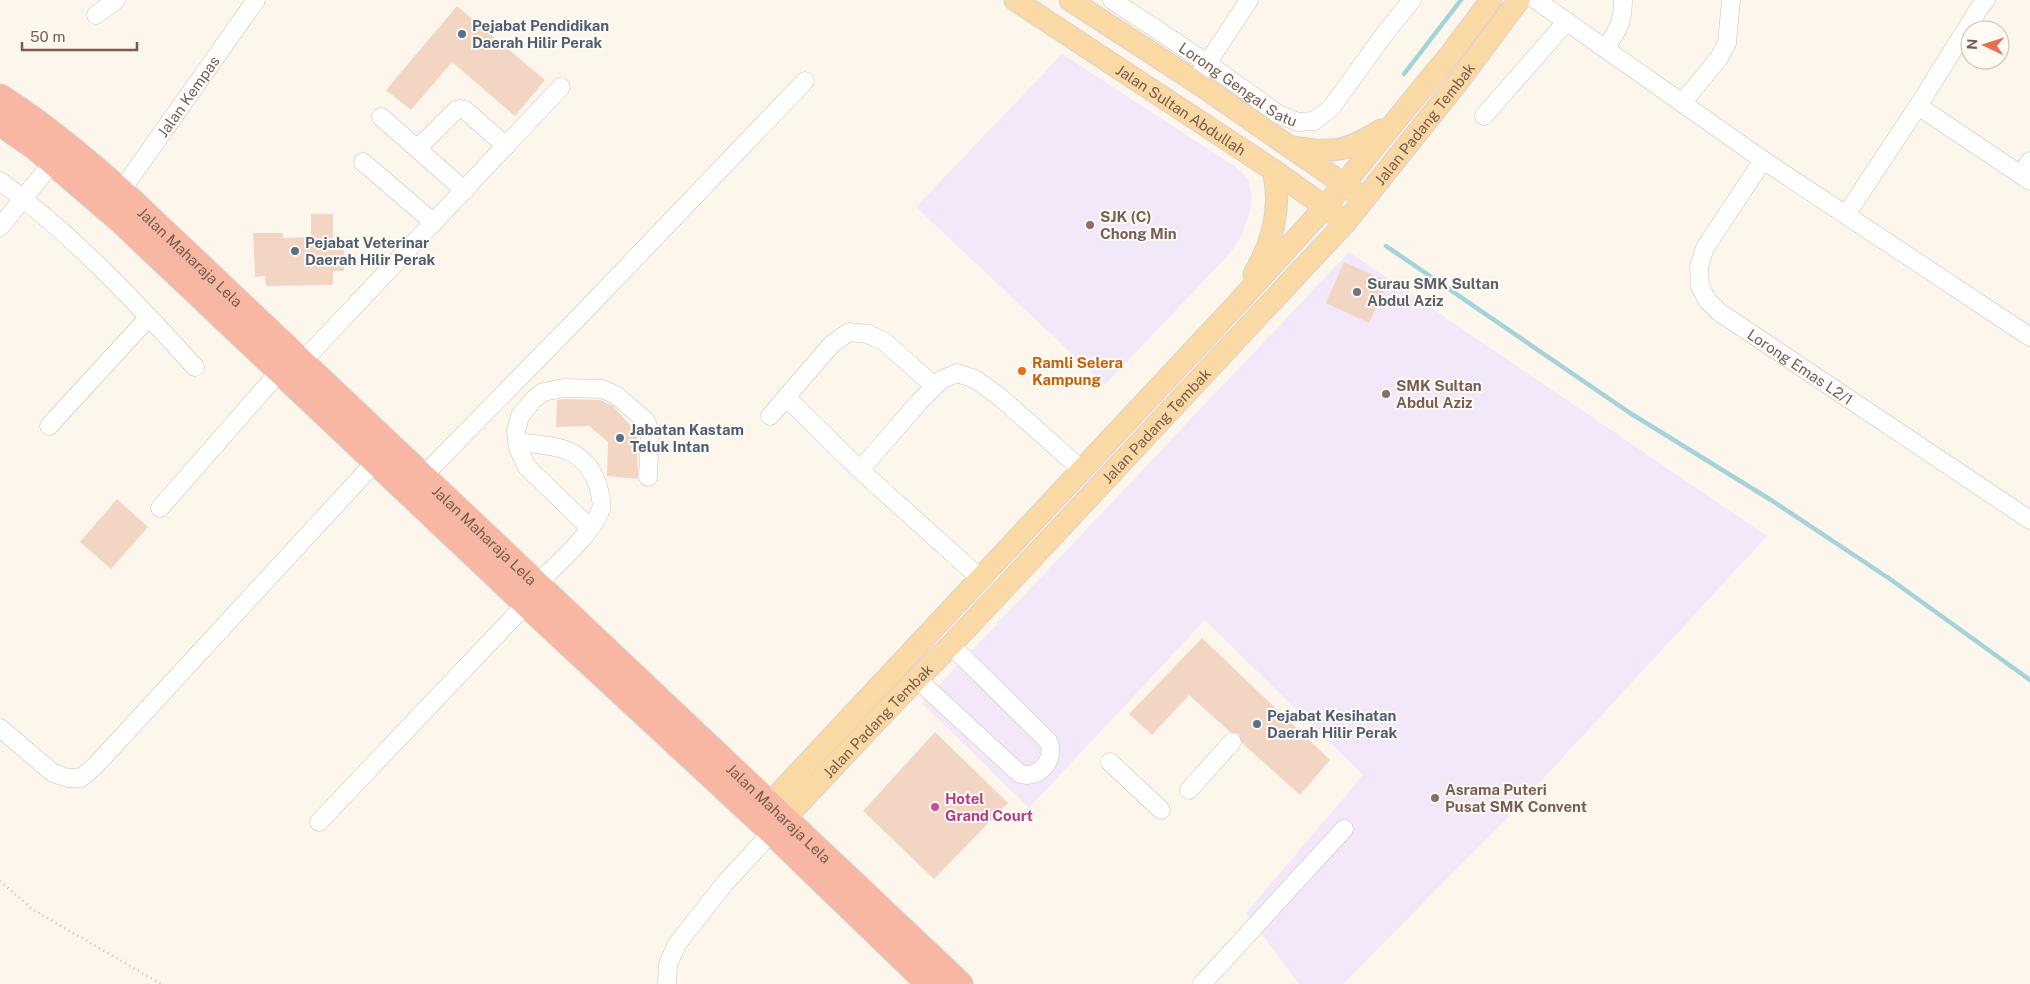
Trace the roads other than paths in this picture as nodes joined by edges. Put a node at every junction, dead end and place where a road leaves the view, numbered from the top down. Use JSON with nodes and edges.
{"nodes":[{"id":1,"x":116,"y":0,"type":"edge"},
{"id":2,"x":256,"y":0,"type":"edge"},
{"id":3,"x":1015,"y":0,"type":"edge"},
{"id":4,"x":1070,"y":0,"type":"edge"},
{"id":5,"x":1249,"y":0,"type":"edge"},
{"id":6,"x":1412,"y":0,"type":"edge"},
{"id":7,"x":1491,"y":0,"type":"edge"},
{"id":8,"x":1519,"y":0,"type":"edge"},
{"id":9,"x":1536,"y":0,"type":"edge"},
{"id":10,"x":1623,"y":0,"type":"edge"},
{"id":11,"x":1731,"y":0,"type":"edge"},
{"id":12,"x":1986,"y":0,"type":"edge"},
{"id":13,"x":1123,"y":3,"type":"edge"},
{"id":14,"x":96,"y":15,"type":"dead end"},
{"id":15,"x":1566,"y":21,"type":"junction"},
{"id":16,"x":1606,"y":48,"type":"junction"},
{"id":17,"x":1207,"y":63,"type":"junction"},
{"id":18,"x":805,"y":81,"type":"dead end"},
{"id":19,"x":1196,"y":82,"type":"junction"},
{"id":20,"x":1141,"y":85,"type":"junction"},
{"id":21,"x":561,"y":87,"type":"dead end"},
{"id":22,"x":0,"y":97,"type":"edge"},
{"id":23,"x":1682,"y":102,"type":"junction"},
{"id":24,"x":1918,"y":106,"type":"junction"},
{"id":25,"x":1484,"y":116,"type":"dead end"},
{"id":26,"x":381,"y":117,"type":"dead end"},
{"id":27,"x":1394,"y":122,"type":"junction"},
{"id":28,"x":0,"y":123,"type":"edge"},
{"id":29,"x":506,"y":146,"type":"junction"},
{"id":30,"x":1291,"y":147,"type":"junction"},
{"id":31,"x":418,"y":148,"type":"junction"},
{"id":32,"x":1763,"y":160,"type":"junction"},
{"id":33,"x":53,"y":162,"type":"junction"},
{"id":34,"x":364,"y":162,"type":"dead end"},
{"id":35,"x":1273,"y":170,"type":"junction"},
{"id":36,"x":2027,"y":172,"type":"edge"},
{"id":37,"x":0,"y":181,"type":"edge"},
{"id":38,"x":1344,"y":184,"type":"junction"},
{"id":39,"x":465,"y":190,"type":"junction"},
{"id":40,"x":121,"y":191,"type":"junction"},
{"id":41,"x":23,"y":198,"type":"junction"},
{"id":42,"x":1366,"y":199,"type":"junction"},
{"id":43,"x":1325,"y":207,"type":"junction"},
{"id":44,"x":1846,"y":215,"type":"junction"},
{"id":45,"x":1346,"y":222,"type":"junction"},
{"id":46,"x":434,"y":223,"type":"junction"},
{"id":47,"x":0,"y":227,"type":"edge"},
{"id":48,"x":1235,"y":306,"type":"junction"},
{"id":49,"x":149,"y":317,"type":"junction"},
{"id":50,"x":2030,"y":337,"type":"edge"},
{"id":51,"x":195,"y":367,"type":"dead end"},
{"id":52,"x":291,"y":367,"type":"junction"},
{"id":53,"x":934,"y":386,"type":"junction"},
{"id":54,"x":786,"y":397,"type":"junction"},
{"id":55,"x":770,"y":416,"type":"dead end"},
{"id":56,"x":48,"y":426,"type":"dead end"},
{"id":57,"x":517,"y":442,"type":"junction"},
{"id":58,"x":376,"y":461,"type":"junction"},
{"id":59,"x":860,"y":470,"type":"junction"},
{"id":60,"x":1082,"y":470,"type":"junction"},
{"id":61,"x":648,"y":476,"type":"dead end"},
{"id":62,"x":422,"y":477,"type":"junction"},
{"id":63,"x":160,"y":508,"type":"dead end"},
{"id":64,"x":2030,"y":520,"type":"edge"},
{"id":65,"x":590,"y":528,"type":"junction"},
{"id":66,"x":980,"y":578,"type":"junction"},
{"id":67,"x":531,"y":594,"type":"junction"},
{"id":68,"x":950,"y":645,"type":"junction"},
{"id":69,"x":916,"y":679,"type":"junction"},
{"id":70,"x":0,"y":728,"type":"edge"},
{"id":71,"x":1232,"y":742,"type":"dead end"},
{"id":72,"x":1110,"y":762,"type":"dead end"},
{"id":73,"x":1189,"y":790,"type":"dead end"},
{"id":74,"x":1161,"y":810,"type":"dead end"},
{"id":75,"x":771,"y":818,"type":"junction"},
{"id":76,"x":319,"y":822,"type":"dead end"},
{"id":77,"x":1344,"y":829,"type":"dead end"},
{"id":78,"x":667,"y":984,"type":"edge"},
{"id":79,"x":928,"y":984,"type":"edge"},
{"id":80,"x":960,"y":984,"type":"edge"},
{"id":81,"x":1202,"y":984,"type":"edge"}],
"edges":[{"from":1,"to":14,"type":"street"},
{"from":2,"to":40,"type":"street","name":"Jalan Kempas"},
{"from":3,"to":20,"type":"main road","name":"Jalan Sultan Abdullah"},
{"from":4,"to":19,"type":"main road","name":"Jalan Sultan Abdullah"},
{"from":5,"to":17,"type":"street"},
{"from":6,"to":17,"type":"street","name":"Lorong Gengal Satu"},
{"from":7,"to":27,"type":"main road","name":"Jalan Padang Tembak"},
{"from":8,"to":42,"type":"main road","name":"Jalan Padang Tembak"},
{"from":9,"to":15,"type":"street"},
{"from":10,"to":16,"type":"street"},
{"from":11,"to":23,"type":"street"},
{"from":12,"to":24,"type":"street"},
{"from":13,"to":17,"type":"street","name":"Lorong Gengal Satu"},
{"from":15,"to":16,"type":"street"},
{"from":15,"to":25,"type":"street"},
{"from":16,"to":23,"type":"street"},
{"from":17,"to":19,"type":"street"},
{"from":18,"to":62,"type":"street"},
{"from":19,"to":20,"type":"main road"},
{"from":19,"to":30,"type":"main road","name":"Jalan Sultan Abdullah"},
{"from":20,"to":35,"type":"main road","name":"Jalan Sultan Abdullah"},
{"from":21,"to":29,"type":"street"},
{"from":22,"to":40,"type":"highway","name":"Jalan Maharaja Lela"},
{"from":23,"to":32,"type":"street"},
{"from":24,"to":36,"type":"street"},
{"from":24,"to":44,"type":"street"},
{"from":26,"to":31,"type":"street"},
{"from":27,"to":30,"type":"main road"},
{"from":27,"to":38,"type":"main road","name":"Jalan Padang Tembak"},
{"from":28,"to":33,"type":"highway","name":"Jalan Maharaja Lela"},
{"from":29,"to":31,"type":"street"},
{"from":29,"to":39,"type":"street"},
{"from":30,"to":38,"type":"main road","name":"Jalan Sultan Abdullah"},
{"from":31,"to":39,"type":"street"},
{"from":32,"to":44,"type":"street"},
{"from":32,"to":64,"type":"street","name":"Lorong Emas L2/1"},
{"from":33,"to":41,"type":"street"},
{"from":33,"to":52,"type":"highway","name":"Jalan Maharaja Lela"},
{"from":34,"to":46,"type":"street"},
{"from":35,"to":43,"type":"main road","name":"Jalan Sultan Abdullah"},
{"from":35,"to":48,"type":"main road"},
{"from":37,"to":41,"type":"street"},
{"from":38,"to":42,"type":"main road","name":"Jalan Sultan Abdullah"},
{"from":38,"to":43,"type":"main road","name":"Jalan Padang Tembak"},
{"from":39,"to":46,"type":"street"},
{"from":40,"to":52,"type":"highway","name":"Jalan Maharaja Lela"},
{"from":41,"to":47,"type":"street"},
{"from":41,"to":49,"type":"street"},
{"from":42,"to":45,"type":"main road","name":"Jalan Padang Tembak"},
{"from":43,"to":45,"type":"main road","name":"Jalan Sultan Abdullah"},
{"from":43,"to":48,"type":"main road","name":"Jalan Padang Tembak"},
{"from":44,"to":50,"type":"street"},
{"from":45,"to":68,"type":"main road","name":"Jalan Padang Tembak"},
{"from":46,"to":52,"type":"street"},
{"from":48,"to":60,"type":"main road","name":"Jalan Padang Tembak"},
{"from":49,"to":51,"type":"street"},
{"from":49,"to":56,"type":"street"},
{"from":52,"to":58,"type":"highway","name":"Jalan Maharaja Lela"},
{"from":52,"to":62,"type":"highway","name":"Jalan Maharaja Lela"},
{"from":52,"to":63,"type":"street"},
{"from":53,"to":54,"type":"street"},
{"from":53,"to":59,"type":"street"},
{"from":53,"to":60,"type":"street"},
{"from":54,"to":55,"type":"street"},
{"from":54,"to":59,"type":"street"},
{"from":57,"to":61,"type":"street"},
{"from":57,"to":65,"type":"street"},
{"from":57,"to":65,"type":"street"},
{"from":58,"to":67,"type":"highway","name":"Jalan Maharaja Lela"},
{"from":58,"to":70,"type":"street"},
{"from":59,"to":66,"type":"street"},
{"from":60,"to":66,"type":"main road","name":"Jalan Padang Tembak"},
{"from":62,"to":67,"type":"highway","name":"Jalan Maharaja Lela"},
{"from":65,"to":67,"type":"street"},
{"from":66,"to":75,"type":"main road","name":"Jalan Padang Tembak"},
{"from":67,"to":75,"type":"highway","name":"Jalan Maharaja Lela"},
{"from":67,"to":76,"type":"street"},
{"from":68,"to":69,"type":"main road","name":"Jalan Padang Tembak"},
{"from":68,"to":69,"type":"street"},
{"from":69,"to":75,"type":"main road","name":"Jalan Padang Tembak"},
{"from":71,"to":73,"type":"street"},
{"from":72,"to":74,"type":"street"},
{"from":75,"to":78,"type":"street"},
{"from":75,"to":79,"type":"highway","name":"Jalan Maharaja Lela"},
{"from":75,"to":80,"type":"highway","name":"Jalan Maharaja Lela"},
{"from":77,"to":81,"type":"street"}]}
